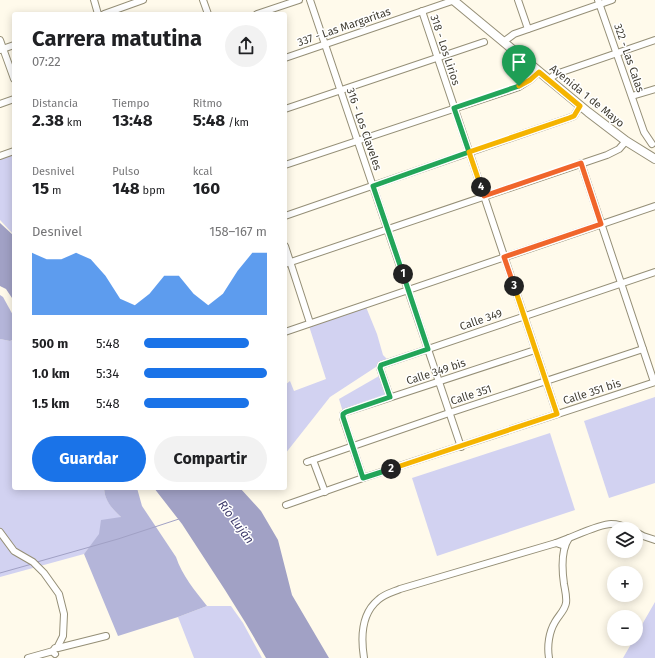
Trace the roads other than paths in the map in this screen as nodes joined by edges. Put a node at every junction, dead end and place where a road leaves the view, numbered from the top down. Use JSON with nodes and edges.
{"nodes":[{"id":1,"x":94,"y":0,"type":"edge"},
{"id":2,"x":143,"y":0,"type":"edge"},
{"id":3,"x":203,"y":0,"type":"edge"},
{"id":4,"x":299,"y":0,"type":"edge"},
{"id":5,"x":310,"y":0,"type":"edge"},
{"id":6,"x":454,"y":0,"type":"edge"},
{"id":7,"x":518,"y":0,"type":"edge"},
{"id":8,"x":612,"y":0,"type":"edge"},
{"id":9,"x":599,"y":2,"type":"edge"},
{"id":10,"x":97,"y":12,"type":"edge"},
{"id":11,"x":110,"y":12,"type":"edge"},
{"id":12,"x":207,"y":12,"type":"edge"},
{"id":13,"x":263,"y":12,"type":"edge"},
{"id":14,"x":422,"y":12,"type":"junction"},
{"id":15,"x":528,"y":28,"type":"junction"},
{"id":16,"x":0,"y":40,"type":"edge"},
{"id":17,"x":655,"y":40,"type":"edge"},
{"id":18,"x":484,"y":42,"type":"dead end"},
{"id":19,"x":504,"y":43,"type":"junction"},
{"id":20,"x":325,"y":44,"type":"junction"},
{"id":21,"x":12,"y":47,"type":"edge"},
{"id":22,"x":2,"y":50,"type":"edge"},
{"id":23,"x":617,"y":53,"type":"junction"},
{"id":24,"x":287,"y":57,"type":"edge"},
{"id":25,"x":437,"y":58,"type":"junction"},
{"id":26,"x":539,"y":72,"type":"junction"},
{"id":27,"x":12,"y":74,"type":"edge"},
{"id":28,"x":548,"y":80,"type":"junction"},
{"id":29,"x":655,"y":89,"type":"edge"},
{"id":30,"x":341,"y":90,"type":"junction"},
{"id":31,"x":632,"y":96,"type":"junction"},
{"id":32,"x":12,"y":100,"type":"edge"},
{"id":33,"x":0,"y":104,"type":"edge"},
{"id":34,"x":580,"y":106,"type":"junction"},
{"id":35,"x":287,"y":108,"type":"edge"},
{"id":36,"x":454,"y":108,"type":"junction"},
{"id":37,"x":358,"y":141,"type":"junction"},
{"id":38,"x":626,"y":141,"type":"junction"},
{"id":39,"x":654,"y":144,"type":"edge"},
{"id":40,"x":12,"y":152,"type":"edge"},
{"id":41,"x":469,"y":152,"type":"junction"},
{"id":42,"x":646,"y":154,"type":"junction"},
{"id":43,"x":0,"y":156,"type":"edge"},
{"id":44,"x":655,"y":159,"type":"edge"},
{"id":45,"x":581,"y":163,"type":"junction"},
{"id":46,"x":287,"y":164,"type":"edge"},
{"id":47,"x":373,"y":186,"type":"junction"},
{"id":48,"x":484,"y":196,"type":"junction"},
{"id":49,"x":655,"y":206,"type":"edge"},
{"id":50,"x":287,"y":215,"type":"edge"},
{"id":51,"x":601,"y":224,"type":"junction"},
{"id":52,"x":388,"y":229,"type":"junction"},
{"id":53,"x":504,"y":257,"type":"junction"},
{"id":54,"x":288,"y":263,"type":"edge"},
{"id":55,"x":655,"y":272,"type":"edge"},
{"id":56,"x":621,"y":283,"type":"junction"},
{"id":57,"x":408,"y":290,"type":"junction"},
{"id":58,"x":524,"y":316,"type":"junction"},
{"id":59,"x":310,"y":323,"type":"junction"},
{"id":60,"x":287,"y":331,"type":"edge"},
{"id":61,"x":428,"y":349,"type":"junction"},
{"id":62,"x":643,"y":349,"type":"junction"},
{"id":63,"x":535,"y":350,"type":"junction"},
{"id":64,"x":439,"y":381,"type":"junction"},
{"id":65,"x":546,"y":382,"type":"junction"},
{"id":66,"x":654,"y":382,"type":"edge"},
{"id":67,"x":390,"y":397,"type":"junction"},
{"id":68,"x":449,"y":413,"type":"junction"},
{"id":69,"x":557,"y":414,"type":"junction"},
{"id":70,"x":352,"y":446,"type":"junction"},
{"id":71,"x":461,"y":446,"type":"junction"},
{"id":72,"x":363,"y":478,"type":"junction"},
{"id":73,"x":324,"y":492,"type":"junction"},
{"id":74,"x":286,"y":505,"type":"dead end"},
{"id":75,"x":607,"y":524,"type":"edge"},
{"id":76,"x":0,"y":532,"type":"edge"},
{"id":77,"x":643,"y":535,"type":"edge"},
{"id":78,"x":569,"y":538,"type":"junction"},
{"id":79,"x":655,"y":540,"type":"edge"},
{"id":80,"x":556,"y":543,"type":"junction"},
{"id":81,"x":565,"y":546,"type":"junction"},
{"id":82,"x":106,"y":636,"type":"dead end"},
{"id":83,"x":55,"y":653,"type":"edge"},
{"id":84,"x":28,"y":658,"type":"edge"},
{"id":85,"x":364,"y":658,"type":"edge"},
{"id":86,"x":549,"y":658,"type":"edge"}],
"edges":[{"from":1,"to":10,"type":"street"},
{"from":2,"to":11,"type":"street"},
{"from":3,"to":12,"type":"street"},
{"from":4,"to":13,"type":"street"},
{"from":5,"to":20,"type":"street","name":"316 - Los Claveles"},
{"from":6,"to":14,"type":"street","name":"337 - Las Margaritas"},
{"from":6,"to":19,"type":"main road","name":"Avenida 1 de Mayo"},
{"from":7,"to":15,"type":"street"},
{"from":8,"to":9,"type":"street"},
{"from":9,"to":15,"type":"street"},
{"from":9,"to":23,"type":"street","name":"322 - Las Calas"},
{"from":14,"to":20,"type":"street","name":"337 - Las Margaritas"},
{"from":14,"to":25,"type":"street","name":"318 - Los Lirios"},
{"from":15,"to":19,"type":"street"},
{"from":16,"to":22,"type":"street"},
{"from":17,"to":23,"type":"street"},
{"from":18,"to":25,"type":"street"},
{"from":19,"to":26,"type":"main road","name":"Avenida 1 de Mayo"},
{"from":20,"to":24,"type":"street","name":"337 - Las Margaritas"},
{"from":20,"to":30,"type":"street","name":"316 - Los Claveles"},
{"from":21,"to":22,"type":"street"},
{"from":22,"to":27,"type":"street"},
{"from":23,"to":28,"type":"street"},
{"from":23,"to":31,"type":"street","name":"322 - Las Calas"},
{"from":25,"to":30,"type":"street"},
{"from":25,"to":36,"type":"street","name":"318 - Los Lirios"},
{"from":26,"to":28,"type":"main road","name":"Avenida 1 de Mayo"},
{"from":26,"to":36,"type":"street"},
{"from":28,"to":34,"type":"main road","name":"Avenida 1 de Mayo"},
{"from":29,"to":31,"type":"street"},
{"from":30,"to":35,"type":"street"},
{"from":30,"to":37,"type":"street","name":"316 - Los Claveles"},
{"from":31,"to":39,"type":"street","name":"322 - Las Calas"},
{"from":32,"to":33,"type":"street"},
{"from":34,"to":38,"type":"main road","name":"Avenida 1 de Mayo"},
{"from":34,"to":41,"type":"street"},
{"from":36,"to":37,"type":"street"},
{"from":36,"to":41,"type":"street","name":"318 - Los Lirios"},
{"from":37,"to":46,"type":"street"},
{"from":37,"to":47,"type":"street","name":"316 - Los Claveles"},
{"from":38,"to":42,"type":"main road","name":"Avenida 1 de Mayo"},
{"from":38,"to":45,"type":"street"},
{"from":39,"to":42,"type":"street"},
{"from":40,"to":43,"type":"street"},
{"from":41,"to":47,"type":"street"},
{"from":41,"to":48,"type":"street","name":"318 - Los Lirios"},
{"from":42,"to":44,"type":"main road","name":"Avenida 1 de Mayo"},
{"from":45,"to":48,"type":"street"},
{"from":45,"to":51,"type":"street"},
{"from":47,"to":50,"type":"street"},
{"from":47,"to":52,"type":"street","name":"316 - Los Claveles"},
{"from":48,"to":52,"type":"street"},
{"from":48,"to":53,"type":"street","name":"318 - Los Lirios"},
{"from":49,"to":51,"type":"street"},
{"from":51,"to":53,"type":"street"},
{"from":51,"to":56,"type":"street"},
{"from":52,"to":54,"type":"street"},
{"from":52,"to":57,"type":"street","name":"316 - Los Claveles"},
{"from":53,"to":57,"type":"street"},
{"from":53,"to":58,"type":"street","name":"318 - Los Lirios"},
{"from":54,"to":59,"type":"street"},
{"from":55,"to":56,"type":"street","name":"Calle 349"},
{"from":56,"to":58,"type":"street","name":"Calle 349"},
{"from":56,"to":62,"type":"street"},
{"from":57,"to":59,"type":"street"},
{"from":57,"to":61,"type":"street","name":"316 - Los Claveles"},
{"from":58,"to":61,"type":"street","name":"Calle 349"},
{"from":58,"to":63,"type":"street","name":"318 - Los Lirios"},
{"from":59,"to":60,"type":"street"},
{"from":61,"to":64,"type":"street","name":"316 - Los Claveles"},
{"from":61,"to":67,"type":"street","name":"Calle 349"},
{"from":62,"to":65,"type":"street","name":"Calle 351"},
{"from":62,"to":66,"type":"street"},
{"from":63,"to":64,"type":"street","name":"Calle 349 bis"},
{"from":63,"to":65,"type":"street","name":"318 - Los Lirios"},
{"from":64,"to":67,"type":"street","name":"Calle 349 bis"},
{"from":64,"to":68,"type":"street","name":"316 - Los Claveles"},
{"from":65,"to":68,"type":"street","name":"Calle 351"},
{"from":65,"to":69,"type":"street","name":"318 - Los Lirios"},
{"from":66,"to":69,"type":"street","name":"Calle 351 bis"},
{"from":67,"to":70,"type":"street","name":"Calle 349 bis"},
{"from":68,"to":70,"type":"street","name":"Calle 351"},
{"from":68,"to":71,"type":"street","name":"316 - Los Claveles"},
{"from":69,"to":71,"type":"street","name":"Calle 351 bis"},
{"from":70,"to":72,"type":"street"},
{"from":70,"to":73,"type":"street","name":"Calle 351"},
{"from":71,"to":72,"type":"street","name":"Calle 351 bis"},
{"from":72,"to":73,"type":"street","name":"Calle 351 bis"},
{"from":73,"to":74,"type":"street","name":"Calle 351 bis"},
{"from":75,"to":78,"type":"street"},
{"from":76,"to":83,"type":"street"},
{"from":77,"to":79,"type":"street"},
{"from":78,"to":80,"type":"street"},
{"from":78,"to":81,"type":"street"},
{"from":80,"to":81,"type":"street"},
{"from":80,"to":85,"type":"street"},
{"from":81,"to":86,"type":"street"},
{"from":82,"to":83,"type":"street"},
{"from":83,"to":84,"type":"street"}]}
